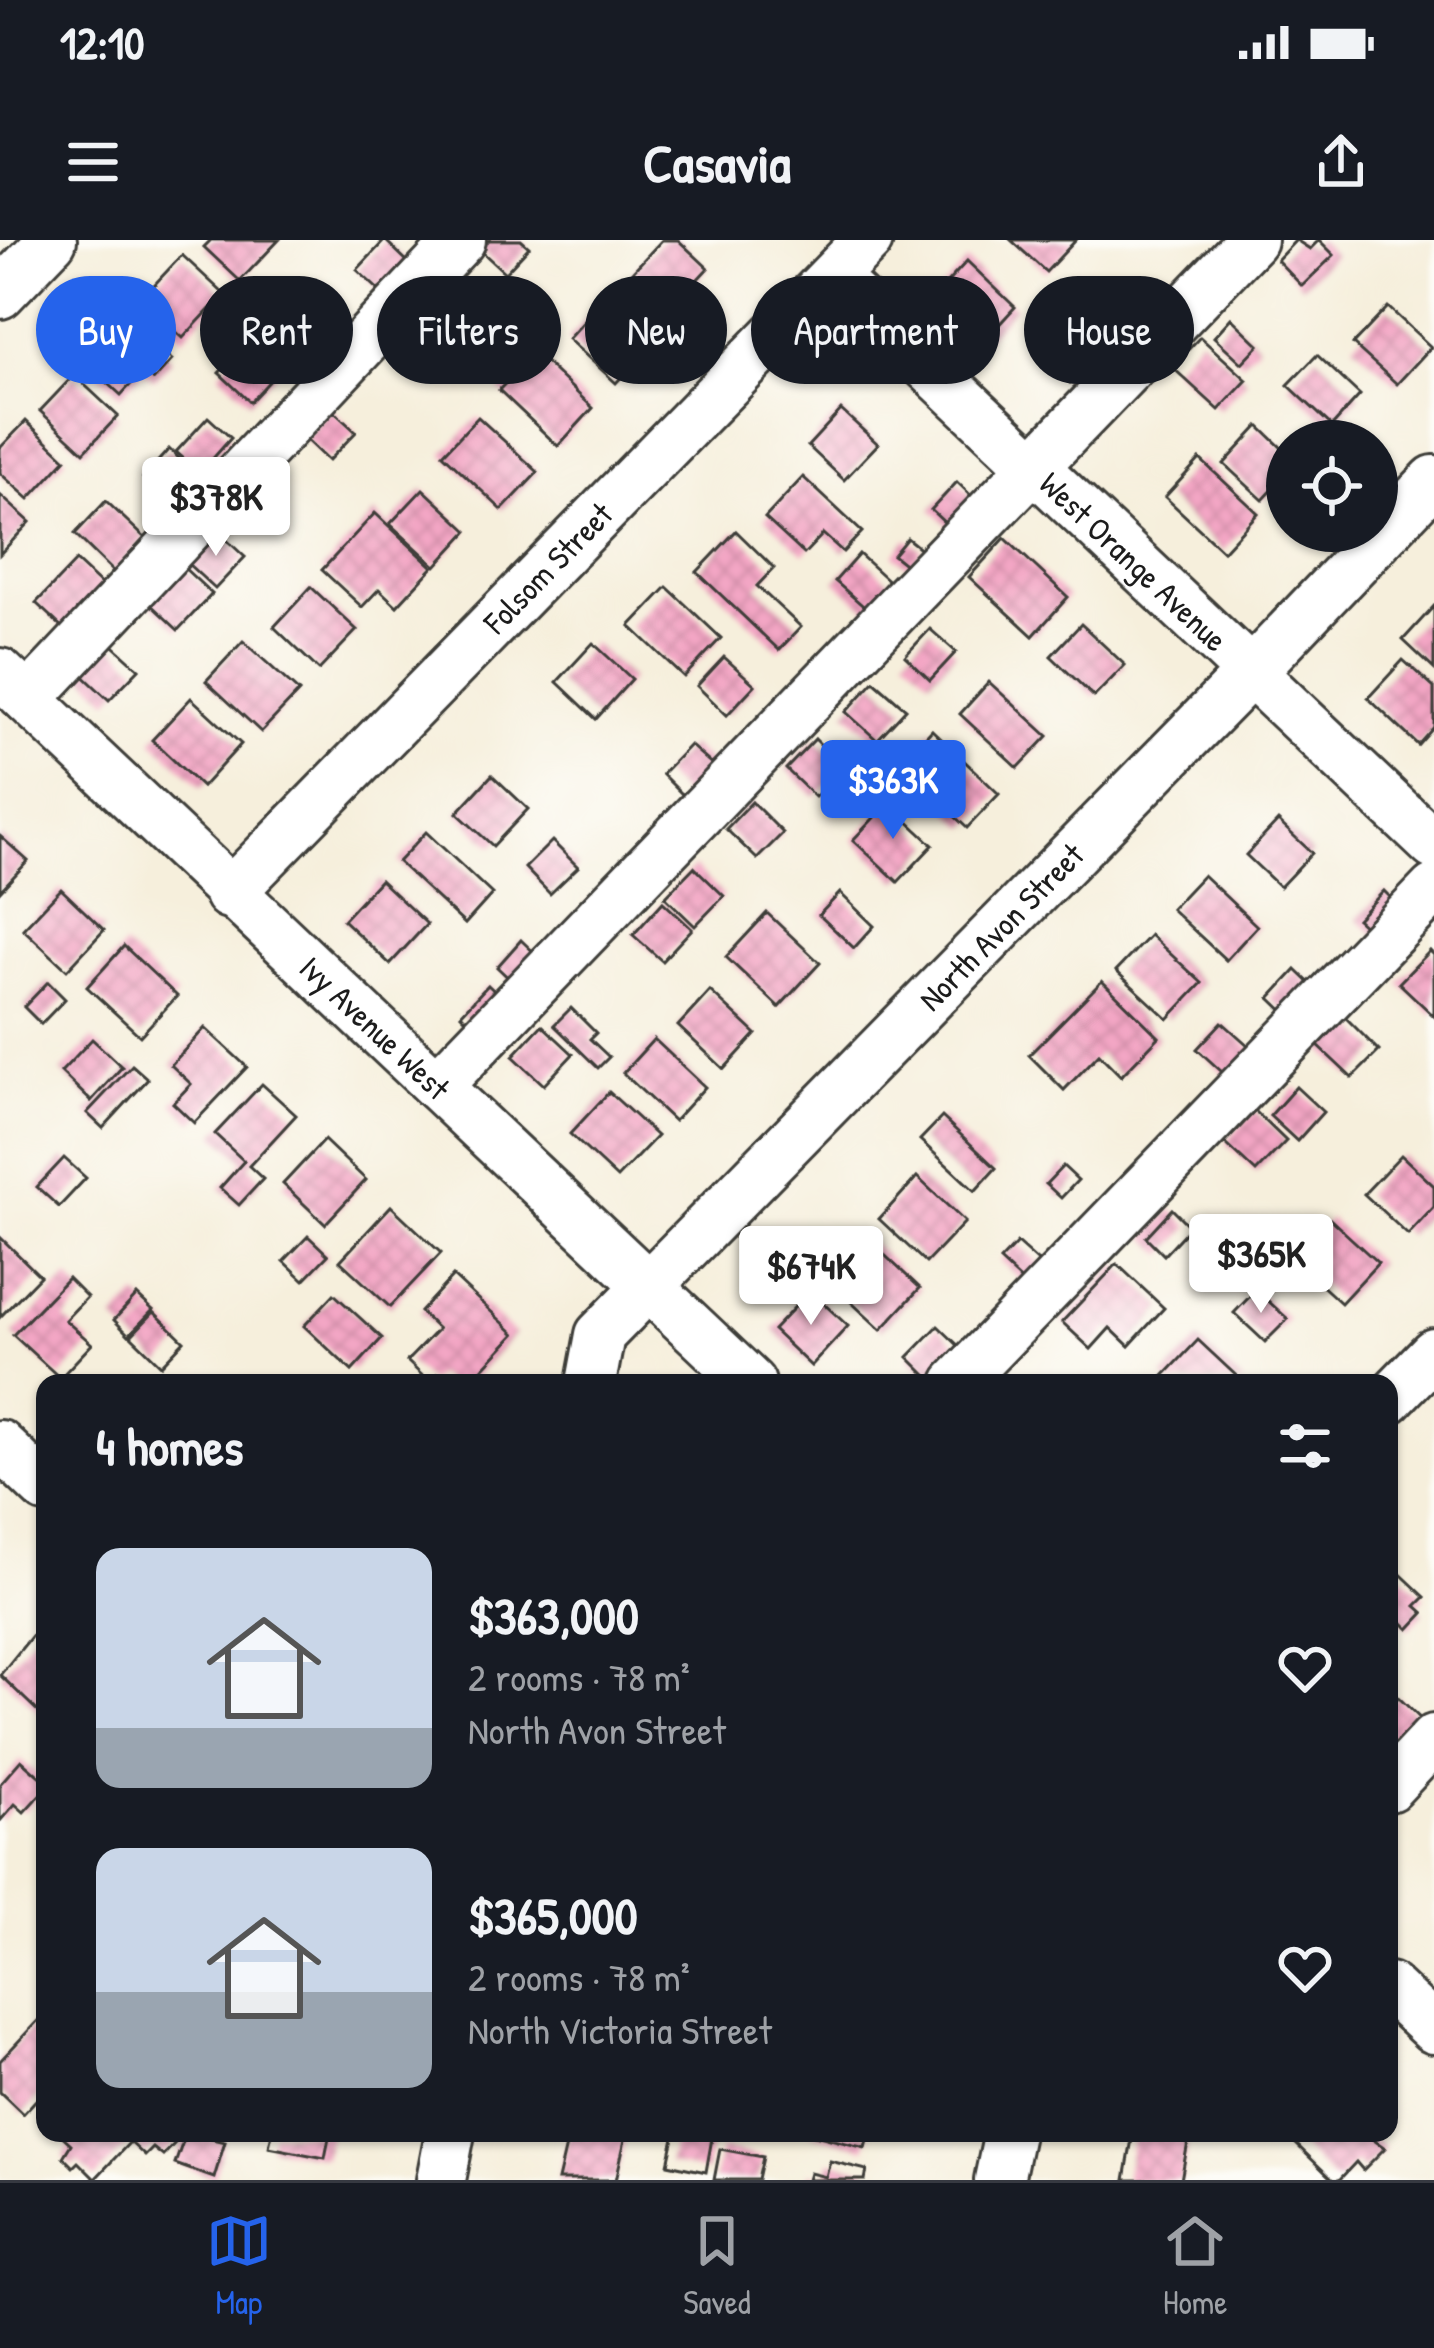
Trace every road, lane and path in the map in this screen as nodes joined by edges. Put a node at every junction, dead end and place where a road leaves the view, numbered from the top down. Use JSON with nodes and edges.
{"nodes":[{"id":1,"x":52,"y":240,"type":"edge"},
{"id":2,"x":461,"y":240,"type":"edge"},
{"id":3,"x":868,"y":240,"type":"edge"},
{"id":4,"x":1252,"y":240,"type":"edge"},
{"id":5,"x":834,"y":276,"type":"edge"},
{"id":6,"x":0,"y":294,"type":"edge"},
{"id":7,"x":751,"y":361,"type":"edge"},
{"id":8,"x":947,"y":384,"type":"edge"},
{"id":9,"x":1036,"y":468,"type":"junction"},
{"id":10,"x":1434,"y":480,"type":"edge"},
{"id":11,"x":1251,"y":672,"type":"junction"},
{"id":12,"x":14,"y":686,"type":"edge"},
{"id":13,"x":1434,"y":844,"type":"edge"},
{"id":14,"x":1434,"y":889,"type":"edge"},
{"id":15,"x":230,"y":894,"type":"junction"},
{"id":16,"x":437,"y":1086,"type":"junction"},
{"id":17,"x":648,"y":1285,"type":"junction"},
{"id":18,"x":1434,"y":1352,"type":"edge"},
{"id":19,"x":593,"y":1374,"type":"edge"},
{"id":20,"x":742,"y":1374,"type":"edge"},
{"id":21,"x":966,"y":1374,"type":"edge"},
{"id":22,"x":1398,"y":1390,"type":"edge"},
{"id":23,"x":0,"y":1445,"type":"edge"},
{"id":24,"x":36,"y":1479,"type":"edge"},
{"id":25,"x":1434,"y":1739,"type":"edge"},
{"id":26,"x":1398,"y":1777,"type":"edge"},
{"id":27,"x":1398,"y":1996,"type":"edge"},
{"id":28,"x":1434,"y":2030,"type":"edge"},
{"id":29,"x":448,"y":2142,"type":"edge"},
{"id":30,"x":1007,"y":2142,"type":"edge"},
{"id":31,"x":441,"y":2180,"type":"edge"},
{"id":32,"x":999,"y":2180,"type":"edge"}],
"edges":[{"from":1,"to":6,"type":"street"},
{"from":2,"to":12,"type":"street"},
{"from":3,"to":5,"type":"street","name":"Folsom Street"},
{"from":4,"to":9,"type":"street"},
{"from":7,"to":15,"type":"street","name":"Folsom Street"},
{"from":8,"to":9,"type":"street","name":"West Orange Avenue"},
{"from":9,"to":11,"type":"street","name":"West Orange Avenue"},
{"from":9,"to":16,"type":"street"},
{"from":10,"to":11,"type":"street","name":"North Avon Street"},
{"from":11,"to":13,"type":"street","name":"West Orange Avenue"},
{"from":11,"to":17,"type":"street","name":"North Avon Street"},
{"from":12,"to":15,"type":"street","name":"Ivy Avenue West"},
{"from":14,"to":21,"type":"street"},
{"from":15,"to":16,"type":"street","name":"Ivy Avenue West"},
{"from":16,"to":17,"type":"street","name":"Ivy Avenue West"},
{"from":17,"to":19,"type":"street","name":"North Avon Street"},
{"from":17,"to":20,"type":"street","name":"Ivy Avenue West"},
{"from":18,"to":22,"type":"street"},
{"from":23,"to":24,"type":"street"},
{"from":25,"to":26,"type":"street"},
{"from":27,"to":28,"type":"street"},
{"from":29,"to":31,"type":"street"},
{"from":30,"to":32,"type":"street"}]}
